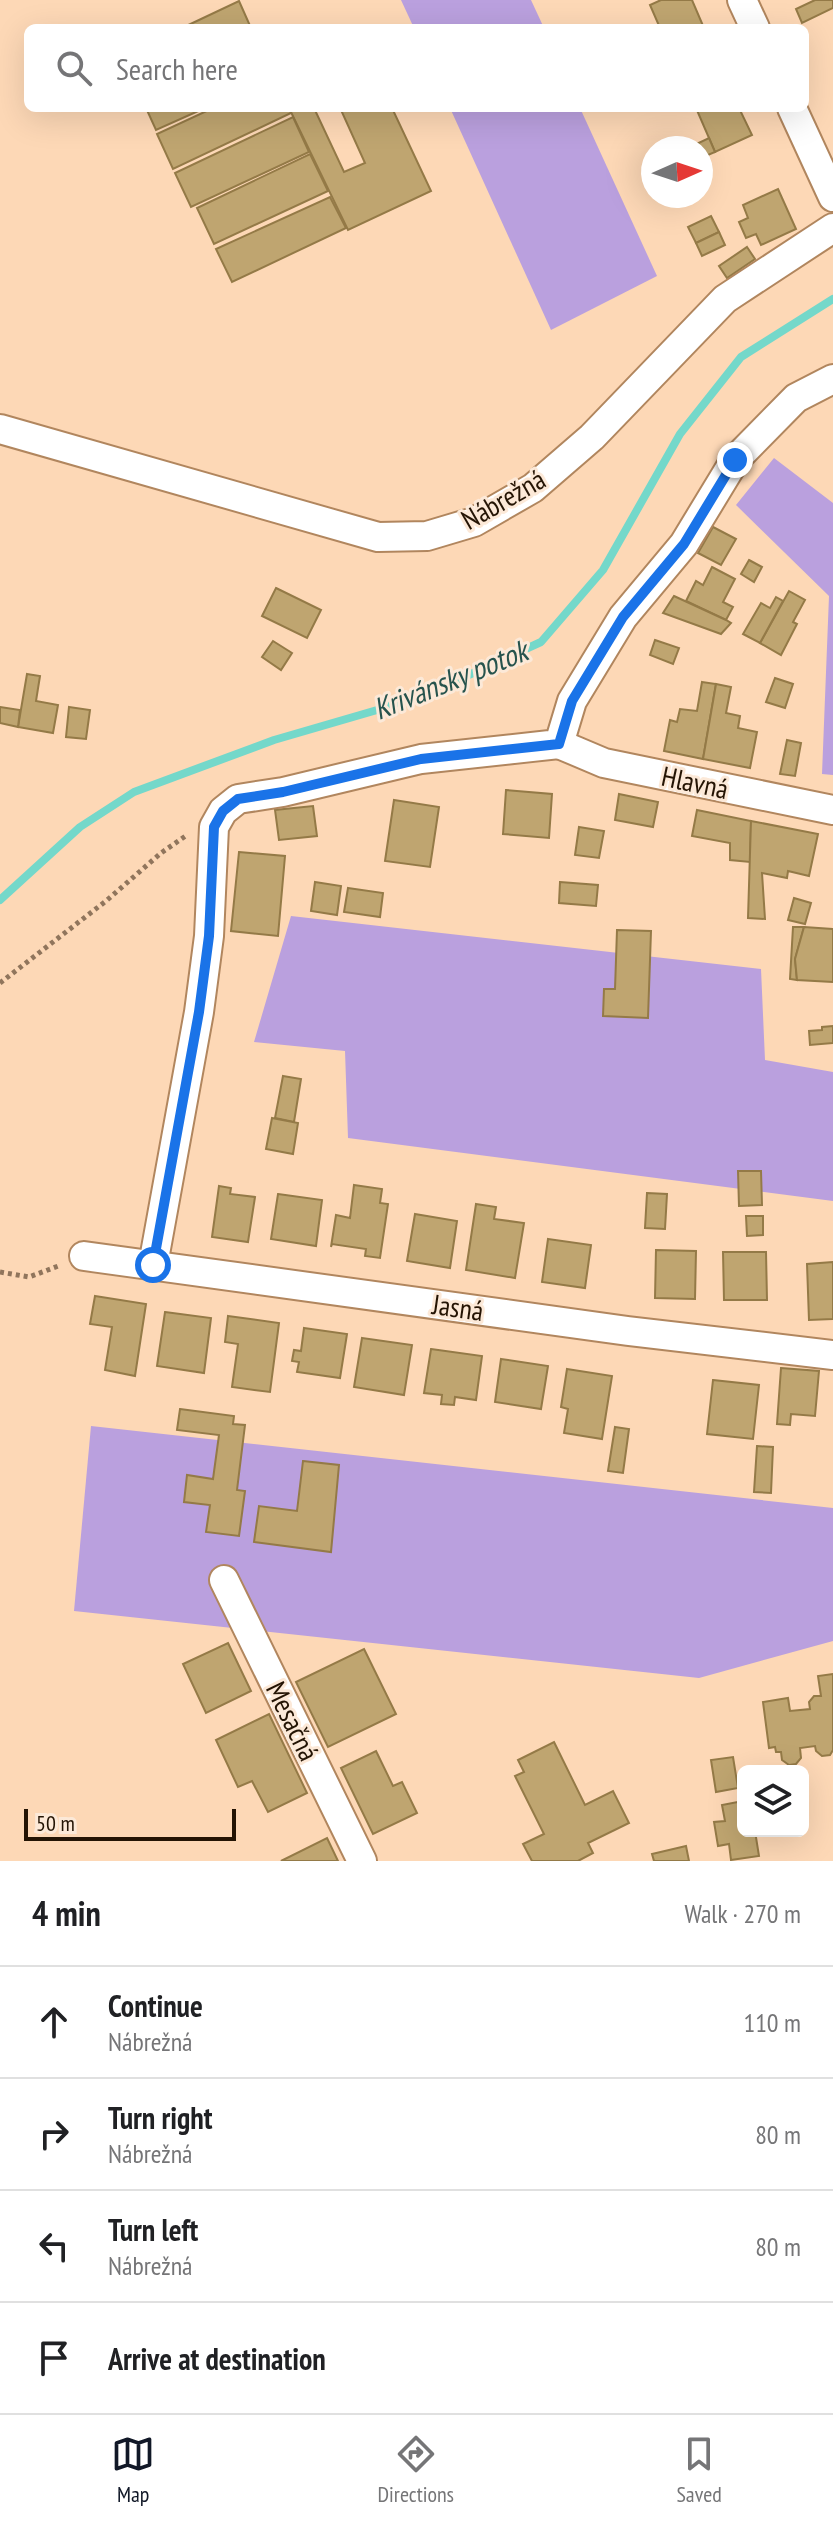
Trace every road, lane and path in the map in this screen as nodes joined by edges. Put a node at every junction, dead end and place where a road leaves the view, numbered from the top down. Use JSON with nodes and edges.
{"nodes":[{"id":1,"x":742,"y":0,"type":"edge"},
{"id":2,"x":753,"y":24,"type":"edge"},
{"id":3,"x":794,"y":112,"type":"edge"},
{"id":4,"x":833,"y":197,"type":"edge"},
{"id":5,"x":833,"y":228,"type":"edge"},
{"id":6,"x":833,"y":379,"type":"edge"},
{"id":7,"x":0,"y":429,"type":"edge"},
{"id":8,"x":559,"y":744,"type":"junction"},
{"id":9,"x":833,"y":810,"type":"edge"},
{"id":10,"x":214,"y":827,"type":"junction"},
{"id":11,"x":0,"y":983,"type":"edge"},
{"id":12,"x":84,"y":1256,"type":"joint"},
{"id":13,"x":153,"y":1265,"type":"junction"},
{"id":14,"x":0,"y":1272,"type":"edge"},
{"id":15,"x":833,"y":1355,"type":"edge"},
{"id":16,"x":224,"y":1580,"type":"dead end"},
{"id":17,"x":362,"y":1861,"type":"edge"}],
"edges":[{"from":1,"to":2,"type":"street"},
{"from":3,"to":4,"type":"street"},
{"from":5,"to":7,"type":"street","name":"Nábrežná"},
{"from":6,"to":8,"type":"street"},
{"from":8,"to":9,"type":"street","name":"Hlavná"},
{"from":8,"to":10,"type":"street"},
{"from":10,"to":11,"type":"path"},
{"from":10,"to":13,"type":"street"},
{"from":12,"to":13,"type":"street","name":"Jasná"},
{"from":12,"to":14,"type":"path"},
{"from":13,"to":15,"type":"street","name":"Jasná"},
{"from":16,"to":17,"type":"street","name":"Mesačná"}]}
